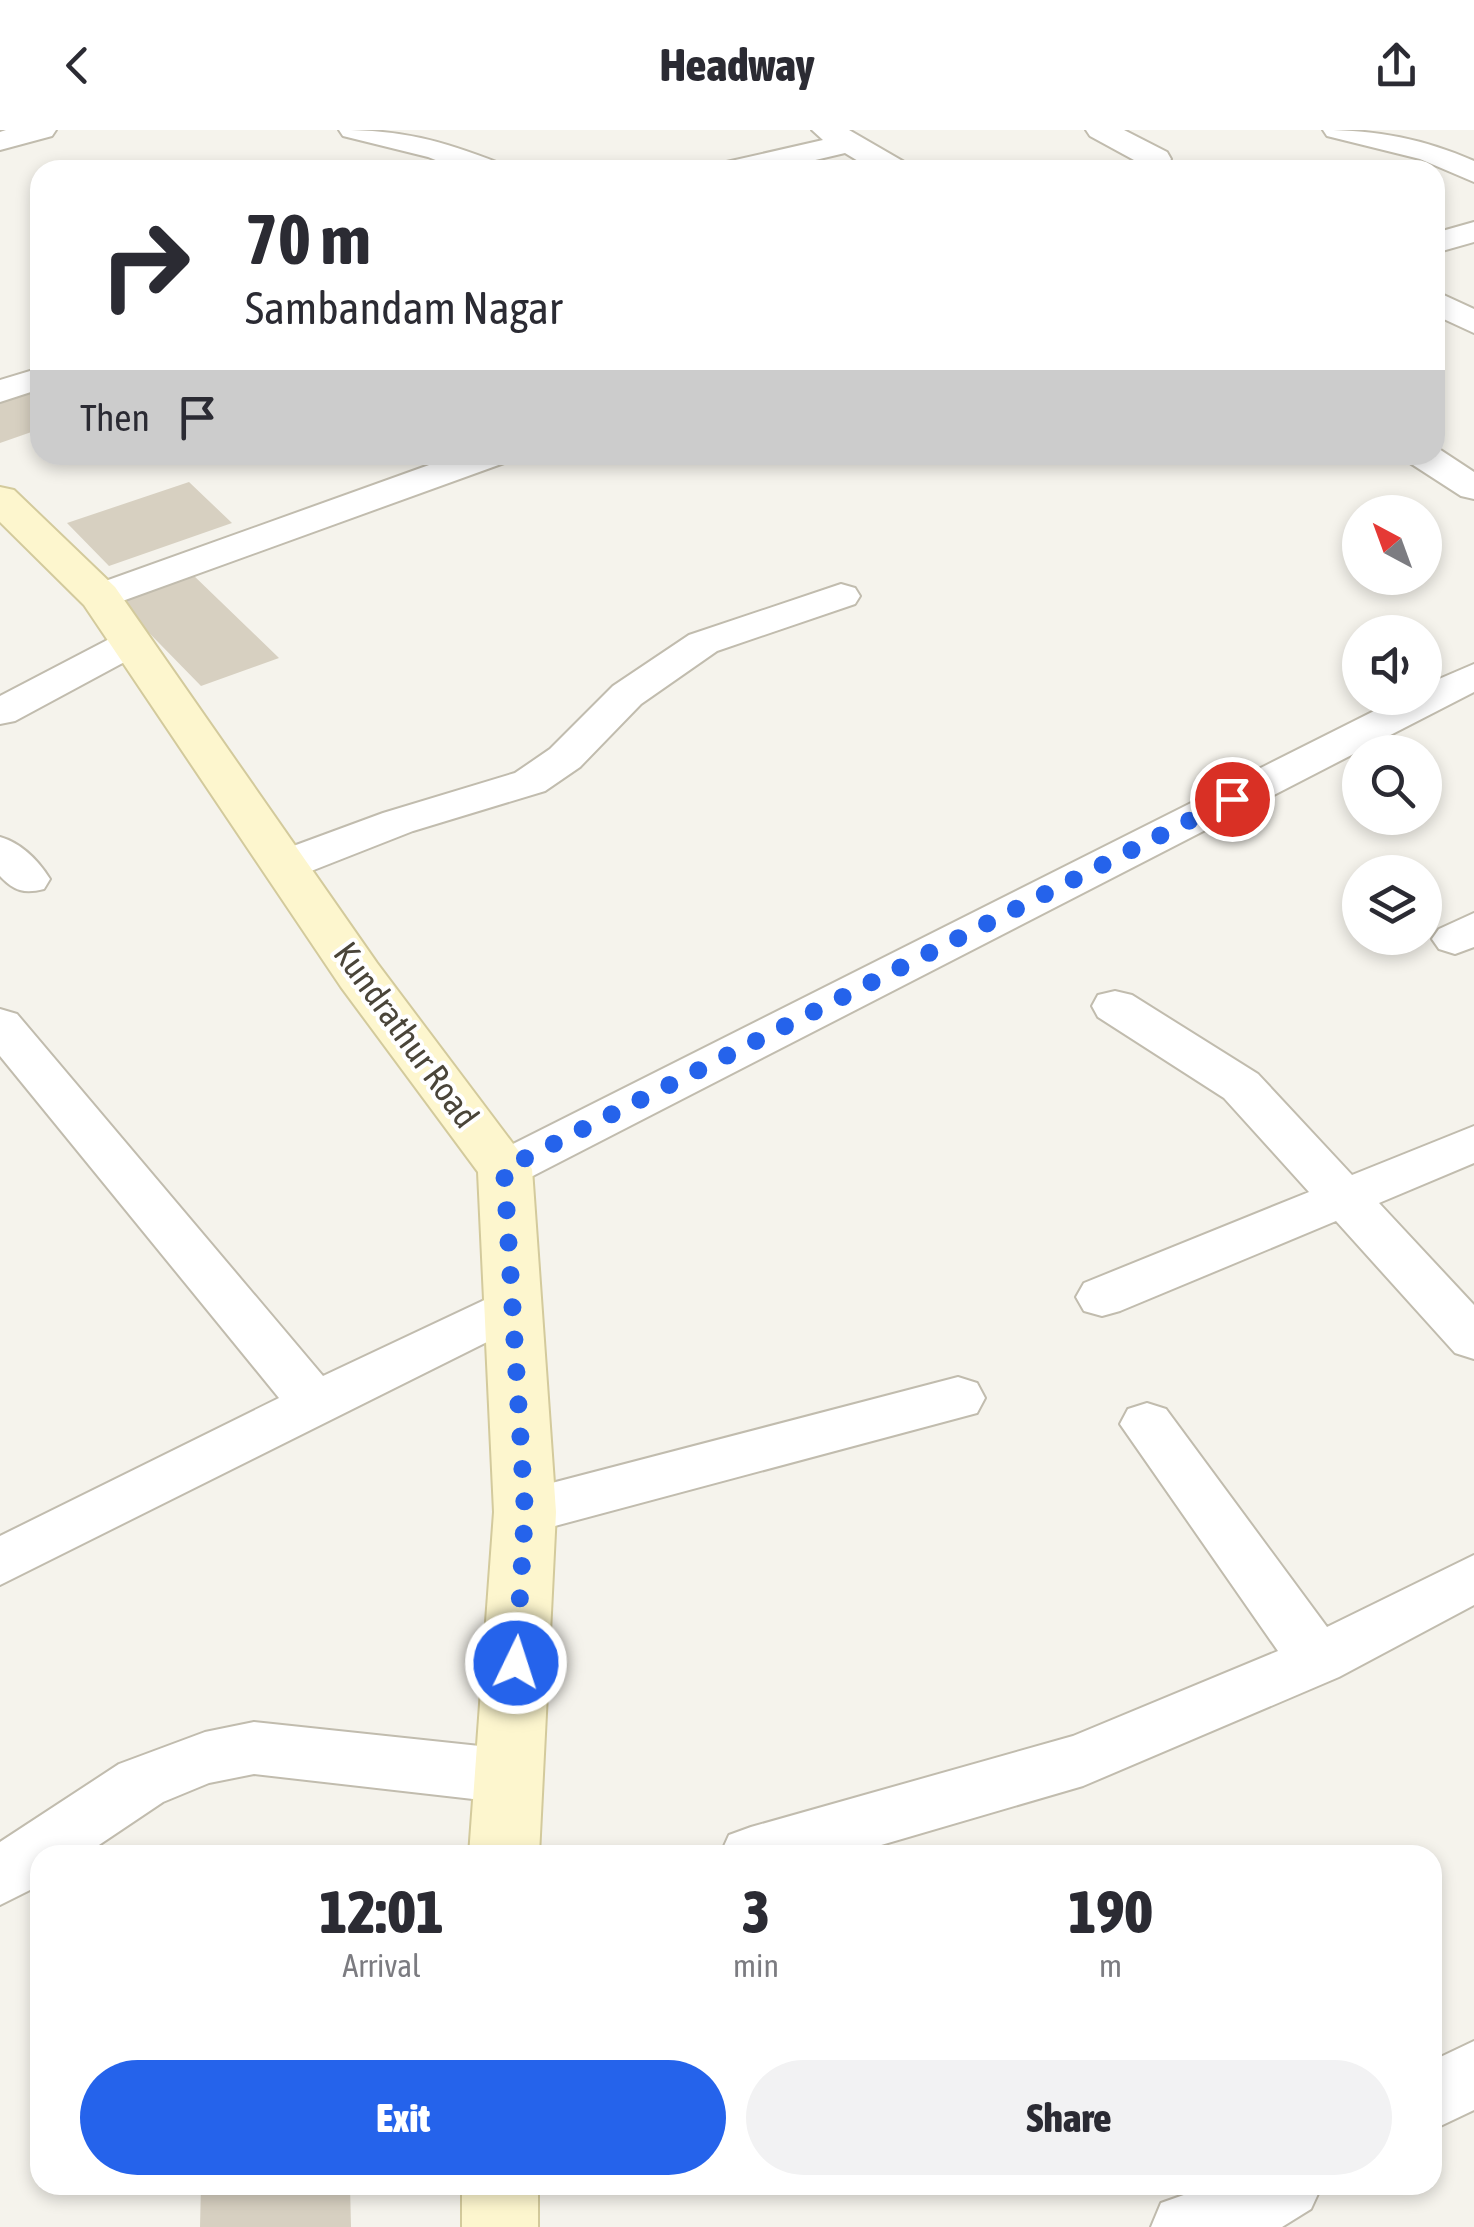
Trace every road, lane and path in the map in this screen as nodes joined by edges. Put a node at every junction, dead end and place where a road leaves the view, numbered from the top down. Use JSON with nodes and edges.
{"nodes":[{"id":1,"x":41,"y":130,"type":"edge"},
{"id":2,"x":354,"y":130,"type":"edge"},
{"id":3,"x":1101,"y":130,"type":"edge"},
{"id":4,"x":1338,"y":130,"type":"edge"},
{"id":5,"x":838,"y":137,"type":"edge"},
{"id":6,"x":0,"y":141,"type":"edge"},
{"id":7,"x":1156,"y":159,"type":"dead end"},
{"id":8,"x":463,"y":160,"type":"edge"},
{"id":9,"x":765,"y":160,"type":"edge"},
{"id":10,"x":878,"y":160,"type":"edge"},
{"id":11,"x":1474,"y":173,"type":"edge"},
{"id":12,"x":1474,"y":232,"type":"edge"},
{"id":13,"x":1445,"y":240,"type":"edge"},
{"id":14,"x":1445,"y":306,"type":"edge"},
{"id":15,"x":1474,"y":323,"type":"edge"},
{"id":16,"x":30,"y":381,"type":"edge"},
{"id":17,"x":0,"y":391,"type":"edge"},
{"id":18,"x":463,"y":465,"type":"edge"},
{"id":19,"x":1438,"y":465,"type":"edge"},
{"id":20,"x":1474,"y":488,"type":"edge"},
{"id":21,"x":0,"y":500,"type":"edge"},
{"id":22,"x":100,"y":596,"type":"junction"},
{"id":23,"x":841,"y":596,"type":"dead end"},
{"id":24,"x":129,"y":644,"type":"junction"},
{"id":25,"x":1474,"y":676,"type":"edge"},
{"id":26,"x":0,"y":712,"type":"edge"},
{"id":27,"x":285,"y":865,"type":"junction"},
{"id":28,"x":1115,"y":1006,"type":"dead end"},
{"id":29,"x":0,"y":1025,"type":"edge"},
{"id":30,"x":1474,"y":1143,"type":"edge"},
{"id":31,"x":504,"y":1169,"type":"junction"},
{"id":32,"x":1344,"y":1198,"type":"junction"},
{"id":33,"x":1102,"y":1296,"type":"dead end"},
{"id":34,"x":512,"y":1306,"type":"junction"},
{"id":35,"x":1474,"y":1338,"type":"edge"},
{"id":36,"x":958,"y":1398,"type":"dead end"},
{"id":37,"x":315,"y":1404,"type":"junction"},
{"id":38,"x":1147,"y":1424,"type":"dead end"},
{"id":39,"x":525,"y":1512,"type":"junction"},
{"id":40,"x":0,"y":1562,"type":"edge"},
{"id":41,"x":1474,"y":1578,"type":"edge"},
{"id":42,"x":1318,"y":1660,"type":"junction"},
{"id":43,"x":508,"y":1776,"type":"junction"},
{"id":44,"x":47,"y":1845,"type":"edge"},
{"id":45,"x":505,"y":1845,"type":"edge"},
{"id":46,"x":787,"y":1845,"type":"edge"},
{"id":47,"x":30,"y":1857,"type":"edge"},
{"id":48,"x":0,"y":1877,"type":"edge"},
{"id":49,"x":1474,"y":2073,"type":"edge"},
{"id":50,"x":1442,"y":2092,"type":"edge"},
{"id":51,"x":500,"y":2195,"type":"edge"},
{"id":52,"x":500,"y":2227,"type":"edge"}],
"edges":[{"from":1,"to":6,"type":"street"},
{"from":2,"to":8,"type":"street"},
{"from":3,"to":7,"type":"street"},
{"from":4,"to":11,"type":"street"},
{"from":5,"to":9,"type":"street"},
{"from":5,"to":10,"type":"street"},
{"from":12,"to":13,"type":"street"},
{"from":14,"to":15,"type":"street"},
{"from":16,"to":17,"type":"street"},
{"from":18,"to":22,"type":"street"},
{"from":19,"to":20,"type":"street"},
{"from":21,"to":22,"type":"street","name":"Kundrathur Road"},
{"from":22,"to":24,"type":"street","name":"Kundrathur Road"},
{"from":23,"to":27,"type":"street"},
{"from":24,"to":26,"type":"street"},
{"from":24,"to":27,"type":"street","name":"Kundrathur Road"},
{"from":25,"to":31,"type":"street"},
{"from":27,"to":31,"type":"street","name":"Kundrathur Road"},
{"from":28,"to":32,"type":"street"},
{"from":29,"to":37,"type":"street"},
{"from":30,"to":32,"type":"street"},
{"from":31,"to":34,"type":"street"},
{"from":32,"to":33,"type":"street"},
{"from":32,"to":35,"type":"street"},
{"from":34,"to":37,"type":"street"},
{"from":34,"to":39,"type":"street"},
{"from":36,"to":39,"type":"street"},
{"from":37,"to":40,"type":"street"},
{"from":38,"to":42,"type":"street"},
{"from":39,"to":43,"type":"street"},
{"from":41,"to":42,"type":"street"},
{"from":42,"to":46,"type":"street"},
{"from":43,"to":44,"type":"street"},
{"from":43,"to":45,"type":"street"},
{"from":47,"to":48,"type":"street"},
{"from":49,"to":50,"type":"street"},
{"from":51,"to":52,"type":"street"}]}
